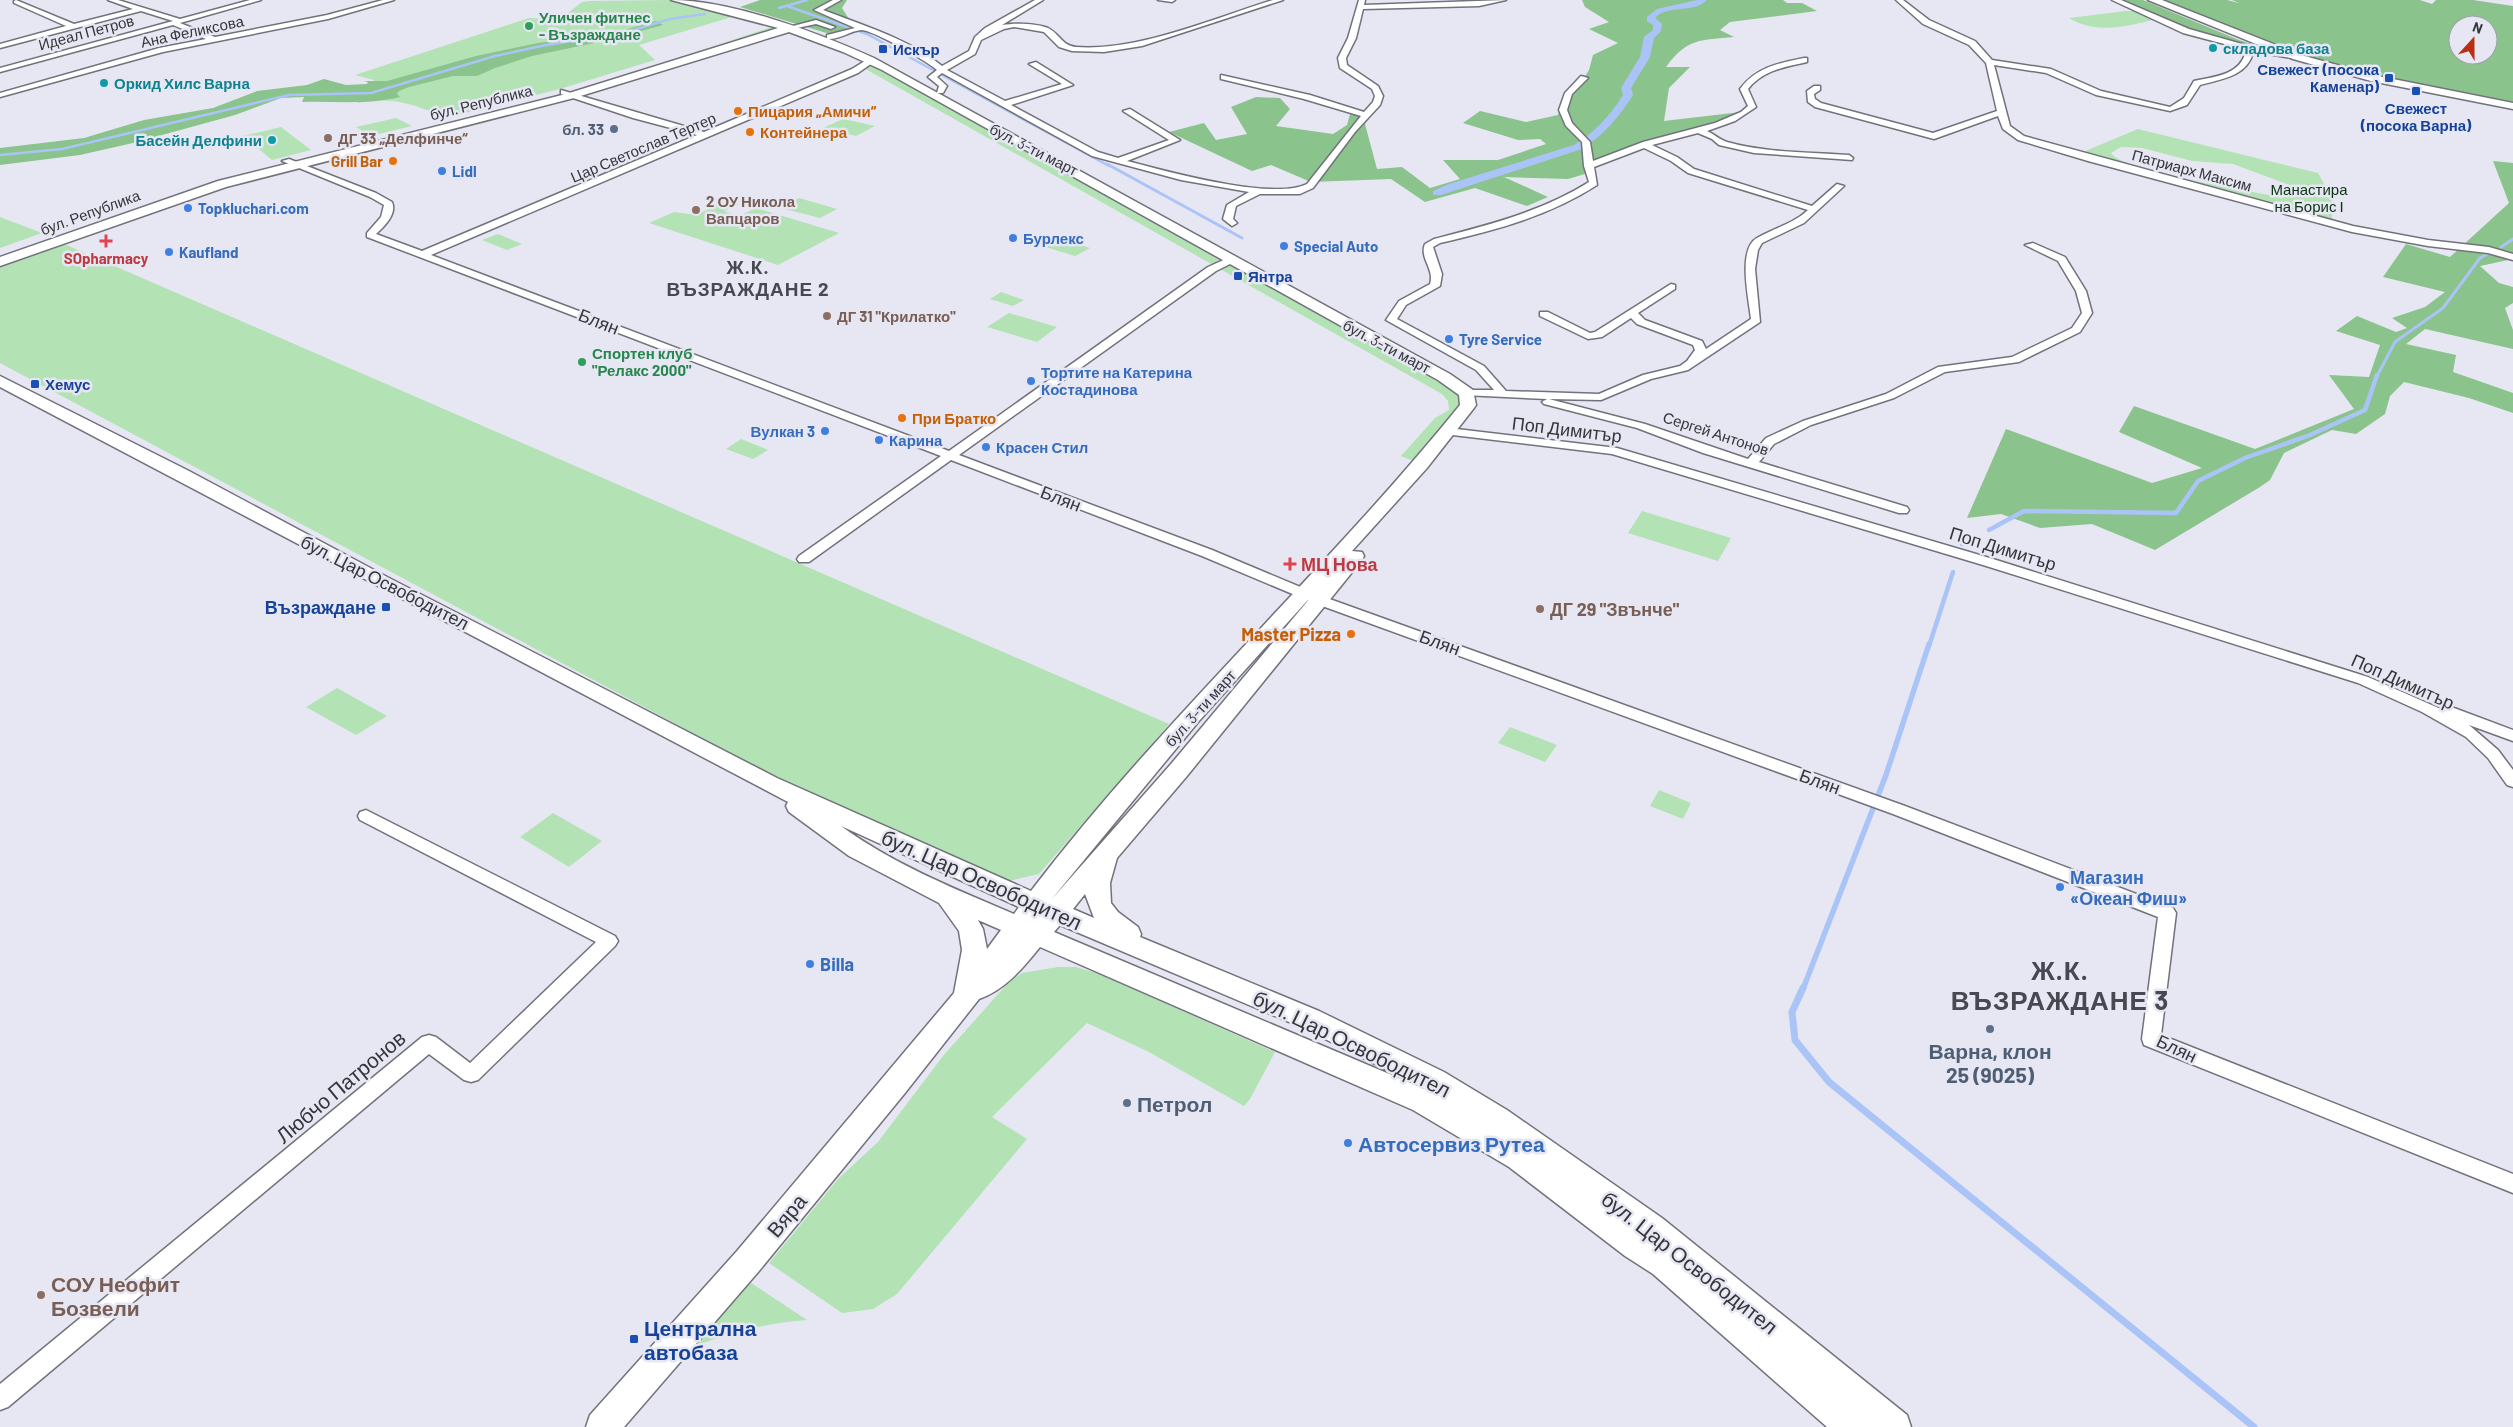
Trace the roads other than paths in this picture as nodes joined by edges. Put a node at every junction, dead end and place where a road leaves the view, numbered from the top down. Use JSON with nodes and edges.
{"nodes":[{"id":1,"x":111,"y":0,"type":"edge"},
{"id":2,"x":258,"y":0,"type":"edge"},
{"id":3,"x":391,"y":0,"type":"edge"},
{"id":4,"x":676,"y":0,"type":"edge"},
{"id":5,"x":698,"y":0,"type":"edge"},
{"id":6,"x":838,"y":0,"type":"edge"},
{"id":7,"x":1040,"y":0,"type":"edge"},
{"id":8,"x":1161,"y":0,"type":"edge"},
{"id":9,"x":1172,"y":0,"type":"edge"},
{"id":10,"x":1280,"y":0,"type":"edge"},
{"id":11,"x":1503,"y":0,"type":"edge"},
{"id":12,"x":1899,"y":0,"type":"edge"},
{"id":13,"x":2115,"y":0,"type":"edge"},
{"id":14,"x":2153,"y":0,"type":"edge"},
{"id":15,"x":16,"y":2,"type":"dead end"},
{"id":16,"x":1361,"y":4,"type":"edge"},
{"id":17,"x":141,"y":9,"type":"junction"},
{"id":18,"x":176,"y":22,"type":"junction"},
{"id":19,"x":73,"y":26,"type":"junction"},
{"id":20,"x":788,"y":26,"type":"junction"},
{"id":21,"x":854,"y":30,"type":"junction"},
{"id":22,"x":91,"y":33,"type":"dead end"},
{"id":23,"x":100,"y":36,"type":"dead end"},
{"id":24,"x":830,"y":37,"type":"junction"},
{"id":25,"x":213,"y":39,"type":"junction"},
{"id":26,"x":978,"y":39,"type":"junction"},
{"id":27,"x":108,"y":40,"type":"junction"},
{"id":28,"x":2234,"y":44,"type":"junction"},
{"id":29,"x":0,"y":46,"type":"edge"},
{"id":30,"x":9,"y":50,"type":"dead end"},
{"id":31,"x":18,"y":53,"type":"dead end"},
{"id":32,"x":2297,"y":57,"type":"junction"},
{"id":33,"x":37,"y":60,"type":"junction"},
{"id":34,"x":1804,"y":60,"type":"dead end"},
{"id":35,"x":871,"y":61,"type":"junction"},
{"id":36,"x":1990,"y":62,"type":"junction"},
{"id":37,"x":1033,"y":64,"type":"dead end"},
{"id":38,"x":0,"y":70,"type":"edge"},
{"id":39,"x":940,"y":71,"type":"junction"},
{"id":40,"x":1224,"y":77,"type":"dead end"},
{"id":41,"x":1584,"y":78,"type":"dead end"},
{"id":42,"x":38,"y":85,"type":"junction"},
{"id":43,"x":1817,"y":88,"type":"dead end"},
{"id":44,"x":940,"y":91,"type":"junction"},
{"id":45,"x":567,"y":94,"type":"junction"},
{"id":46,"x":0,"y":95,"type":"edge"},
{"id":47,"x":1004,"y":104,"type":"junction"},
{"id":48,"x":2513,"y":106,"type":"edge"},
{"id":49,"x":1127,"y":111,"type":"dead end"},
{"id":50,"x":2001,"y":113,"type":"junction"},
{"id":51,"x":1366,"y":115,"type":"junction"},
{"id":52,"x":1696,"y":130,"type":"junction"},
{"id":53,"x":706,"y":135,"type":"junction"},
{"id":54,"x":1644,"y":145,"type":"junction"},
{"id":55,"x":1850,"y":158,"type":"dead end"},
{"id":56,"x":1118,"y":161,"type":"junction"},
{"id":57,"x":290,"y":163,"type":"junction"},
{"id":58,"x":1588,"y":166,"type":"junction"},
{"id":59,"x":1840,"y":186,"type":"dead end"},
{"id":60,"x":1258,"y":191,"type":"junction"},
{"id":61,"x":1813,"y":209,"type":"junction"},
{"id":62,"x":1232,"y":224,"type":"dead end"},
{"id":63,"x":2030,"y":246,"type":"dead end"},
{"id":64,"x":0,"y":254,"type":"edge"},
{"id":65,"x":424,"y":254,"type":"junction"},
{"id":66,"x":2511,"y":256,"type":"edge"},
{"id":67,"x":1231,"y":260,"type":"junction"},
{"id":68,"x":0,"y":262,"type":"edge"},
{"id":69,"x":1671,"y":287,"type":"dead end"},
{"id":70,"x":1544,"y":314,"type":"dead end"},
{"id":71,"x":1633,"y":314,"type":"junction"},
{"id":72,"x":1692,"y":361,"type":"junction"},
{"id":73,"x":0,"y":381,"type":"edge"},
{"id":74,"x":1473,"y":392,"type":"junction"},
{"id":75,"x":1502,"y":394,"type":"junction"},
{"id":76,"x":1517,"y":395,"type":"junction"},
{"id":77,"x":1455,"y":433,"type":"junction"},
{"id":78,"x":951,"y":456,"type":"junction"},
{"id":79,"x":1752,"y":462,"type":"junction"},
{"id":80,"x":1903,"y":510,"type":"dead end"},
{"id":81,"x":804,"y":559,"type":"dead end"},
{"id":82,"x":1311,"y":596,"type":"junction"},
{"id":83,"x":2363,"y":680,"type":"junction"},
{"id":84,"x":2513,"y":736,"type":"edge"},
{"id":85,"x":2513,"y":781,"type":"edge"},
{"id":86,"x":769,"y":784,"type":"junction"},
{"id":87,"x":366,"y":816,"type":"dead end"},
{"id":88,"x":1113,"y":843,"type":"junction"},
{"id":89,"x":948,"y":896,"type":"junction"},
{"id":90,"x":1045,"y":908,"type":"junction"},
{"id":91,"x":1027,"y":931,"type":"junction"},
{"id":92,"x":1181,"y":964,"type":"junction"},
{"id":93,"x":964,"y":999,"type":"junction"},
{"id":94,"x":2513,"y":1184,"type":"edge"},
{"id":95,"x":0,"y":1399,"type":"edge"},
{"id":96,"x":602,"y":1427,"type":"edge"},
{"id":97,"x":1852,"y":1427,"type":"edge"},
{"id":98,"x":1895,"y":1427,"type":"edge"}],
"edges":[{"from":1,"to":17,"type":"street"},
{"from":2,"to":18,"type":"street","name":"Идеал Петров"},
{"from":3,"to":25,"type":"street","name":"Ана Феликсова"},
{"from":4,"to":20,"type":"street","name":"бул. 3-ти март"},
{"from":5,"to":20,"type":"street","name":"бул. 3-ти март"},
{"from":6,"to":21,"type":"street"},
{"from":7,"to":26,"type":"street"},
{"from":8,"to":9,"type":"street"},
{"from":10,"to":26,"type":"street"},
{"from":11,"to":16,"type":"street"},
{"from":12,"to":36,"type":"street"},
{"from":13,"to":28,"type":"street"},
{"from":14,"to":32,"type":"street"},
{"from":15,"to":19,"type":"street"},
{"from":16,"to":51,"type":"street"},
{"from":17,"to":18,"type":"street"},
{"from":17,"to":19,"type":"street"},
{"from":18,"to":25,"type":"street"},
{"from":18,"to":27,"type":"street","name":"Идеал Петров"},
{"from":19,"to":22,"type":"street"},
{"from":19,"to":29,"type":"street"},
{"from":20,"to":21,"type":"street"},
{"from":20,"to":24,"type":"street","name":"бул. 3-ти март"},
{"from":20,"to":35,"type":"street","name":"бул. 3-ти март"},
{"from":20,"to":45,"type":"street","name":"бул. Република"},
{"from":21,"to":24,"type":"street"},
{"from":21,"to":39,"type":"street"},
{"from":23,"to":27,"type":"street"},
{"from":24,"to":44,"type":"street","name":"бул. 3-ти март"},
{"from":25,"to":42,"type":"street","name":"Ана Феликсова"},
{"from":26,"to":39,"type":"street"},
{"from":27,"to":33,"type":"street","name":"Идеал Петров"},
{"from":28,"to":32,"type":"street"},
{"from":28,"to":36,"type":"street"},
{"from":29,"to":30,"type":"street"},
{"from":31,"to":33,"type":"street"},
{"from":32,"to":48,"type":"street"},
{"from":33,"to":38,"type":"street","name":"Идеал Петров"},
{"from":34,"to":52,"type":"street"},
{"from":35,"to":53,"type":"street","name":"Цар Светослав Тертер"},
{"from":35,"to":67,"type":"street","name":"бул. 3-ти март"},
{"from":36,"to":50,"type":"street"},
{"from":37,"to":47,"type":"street"},
{"from":38,"to":42,"type":"street","name":"Идеал Петров"},
{"from":39,"to":44,"type":"street"},
{"from":39,"to":47,"type":"street"},
{"from":40,"to":51,"type":"street"},
{"from":41,"to":58,"type":"street"},
{"from":42,"to":46,"type":"street","name":"Ана Феликсова"},
{"from":43,"to":50,"type":"street"},
{"from":44,"to":74,"type":"street","name":"бул. 3-ти март"},
{"from":45,"to":53,"type":"street"},
{"from":45,"to":57,"type":"street","name":"бул. Република"},
{"from":47,"to":56,"type":"street"},
{"from":49,"to":56,"type":"street"},
{"from":50,"to":66,"type":"street","name":"Патриарх Максим"},
{"from":51,"to":60,"type":"street"},
{"from":52,"to":54,"type":"street"},
{"from":52,"to":55,"type":"street"},
{"from":53,"to":65,"type":"street","name":"Цар Светослав Тертер"},
{"from":54,"to":58,"type":"street"},
{"from":54,"to":61,"type":"street"},
{"from":56,"to":60,"type":"street"},
{"from":57,"to":64,"type":"street","name":"бул. Република"},
{"from":57,"to":65,"type":"street","name":"Блян"},
{"from":57,"to":68,"type":"street","name":"бул. Република"},
{"from":58,"to":75,"type":"street"},
{"from":59,"to":61,"type":"street"},
{"from":60,"to":62,"type":"street"},
{"from":61,"to":72,"type":"street"},
{"from":63,"to":79,"type":"street"},
{"from":65,"to":78,"type":"street","name":"Блян"},
{"from":67,"to":74,"type":"street","name":"бул. 3-ти март"},
{"from":67,"to":78,"type":"street"},
{"from":69,"to":71,"type":"street"},
{"from":70,"to":71,"type":"street"},
{"from":71,"to":72,"type":"street"},
{"from":72,"to":76,"type":"street"},
{"from":73,"to":86,"type":"street","name":"бул. Цар Освободител"},
{"from":74,"to":75,"type":"street"},
{"from":74,"to":77,"type":"street","name":"бул. 3-ти март"},
{"from":75,"to":76,"type":"street"},
{"from":76,"to":79,"type":"street","name":"Сергей Антонов"},
{"from":77,"to":82,"type":"street","name":"бул. 3-ти март"},
{"from":77,"to":83,"type":"street","name":"Поп Димитър"},
{"from":78,"to":81,"type":"street"},
{"from":78,"to":82,"type":"street","name":"Блян"},
{"from":79,"to":80,"type":"street","name":"Сергей Антонов"},
{"from":82,"to":88,"type":"street","name":"бул. 3-ти март"},
{"from":82,"to":90,"type":"street","name":"бул. 3-ти март"},
{"from":82,"to":94,"type":"street","name":"Блян"},
{"from":83,"to":84,"type":"street"},
{"from":83,"to":85,"type":"street","name":"Поп Димитър"},
{"from":86,"to":89,"type":"street","name":"бул. Цар Освободител"},
{"from":86,"to":90,"type":"street","name":"бул. Цар Освободител"},
{"from":87,"to":95,"type":"street","name":"Любчо Патронов"},
{"from":88,"to":90,"type":"street","name":"бул. 3-ти март"},
{"from":88,"to":92,"type":"street"},
{"from":89,"to":91,"type":"street","name":"бул. Цар Освободител"},
{"from":89,"to":93,"type":"street"},
{"from":90,"to":91,"type":"street","name":"Вяра"},
{"from":90,"to":92,"type":"street","name":"бул. Цар Освободител"},
{"from":91,"to":93,"type":"street","name":"Вяра"},
{"from":91,"to":97,"type":"street","name":"бул. Цар Освободител"},
{"from":92,"to":98,"type":"street","name":"бул. Цар Освободител"},
{"from":93,"to":96,"type":"street","name":"Вяра"}]}
